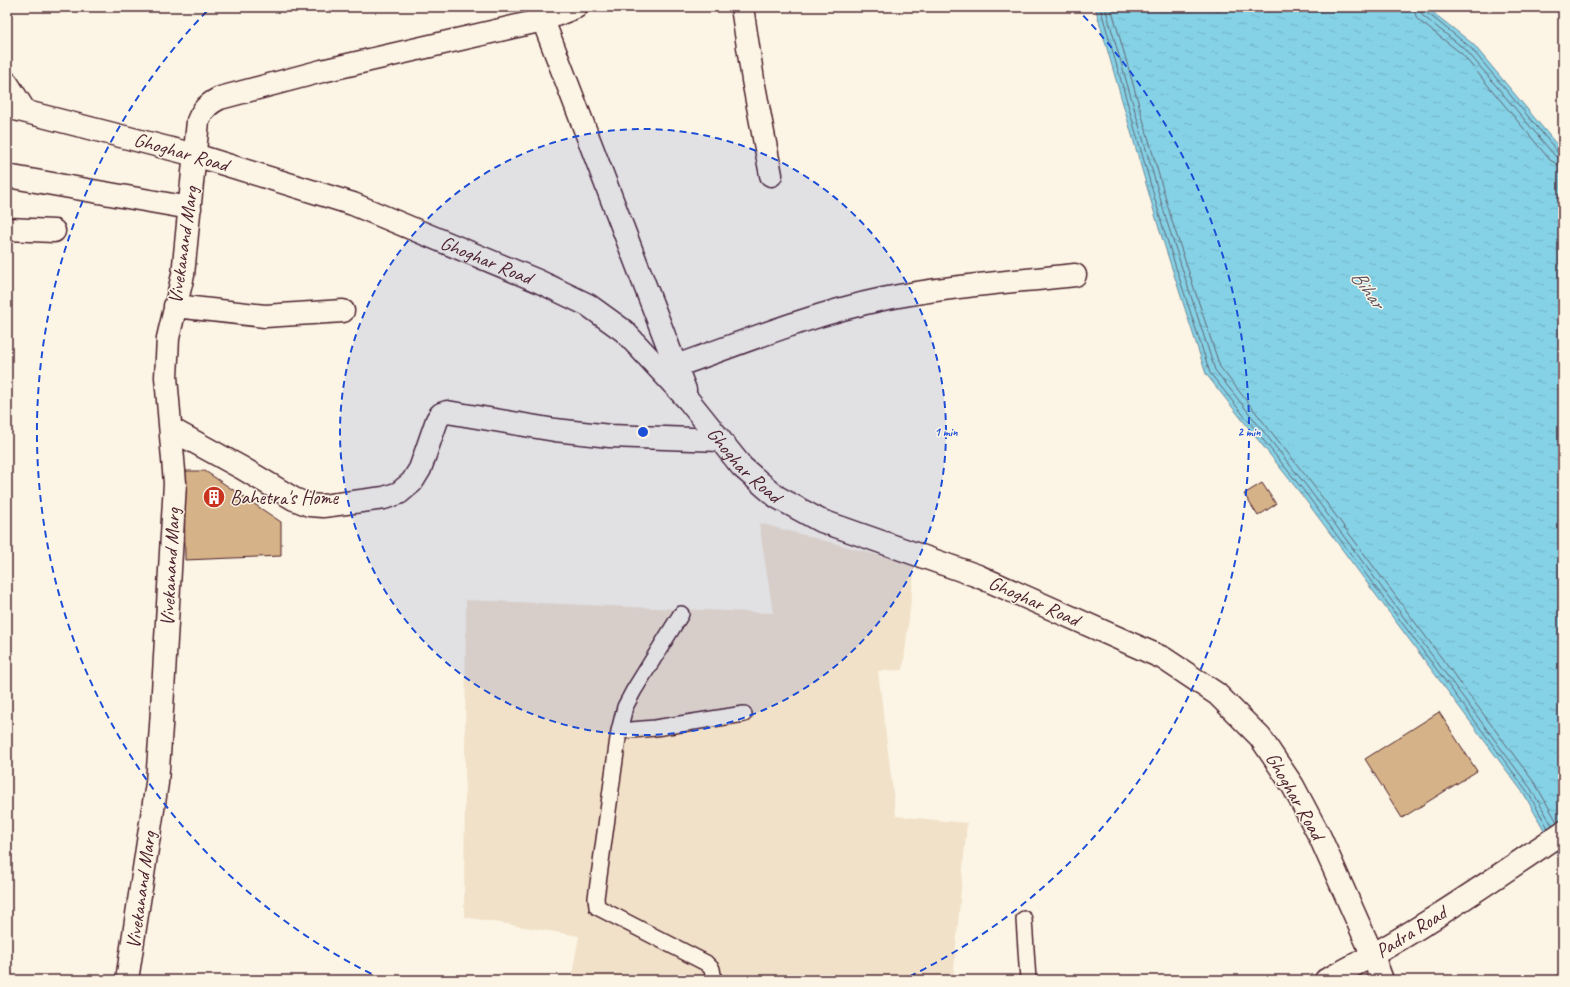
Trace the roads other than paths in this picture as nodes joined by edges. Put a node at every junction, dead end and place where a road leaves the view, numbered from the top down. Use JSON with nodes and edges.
{"nodes":[{"id":1,"x":576,"y":7,"type":"edge"},
{"id":2,"x":742,"y":7,"type":"edge"},
{"id":3,"x":540,"y":14,"type":"edge"},
{"id":4,"x":7,"y":83,"type":"edge"},
{"id":5,"x":16,"y":109,"type":"edge"},
{"id":6,"x":196,"y":155,"type":"junction"},
{"id":7,"x":771,"y":175,"type":"dead end"},
{"id":8,"x":7,"y":176,"type":"edge"},
{"id":9,"x":190,"y":208,"type":"junction"},
{"id":10,"x":7,"y":229,"type":"edge"},
{"id":11,"x":54,"y":231,"type":"dead end"},
{"id":12,"x":1075,"y":275,"type":"dead end"},
{"id":13,"x":175,"y":306,"type":"junction"},
{"id":14,"x":343,"y":311,"type":"dead end"},
{"id":15,"x":676,"y":366,"type":"junction"},
{"id":16,"x":689,"y":401,"type":"junction"},
{"id":17,"x":171,"y":429,"type":"junction"},
{"id":18,"x":720,"y":440,"type":"junction"},
{"id":19,"x":681,"y":614,"type":"dead end"},
{"id":20,"x":744,"y":714,"type":"dead end"},
{"id":21,"x":619,"y":731,"type":"junction"},
{"id":22,"x":1563,"y":832,"type":"edge"},
{"id":23,"x":1024,"y":919,"type":"dead end"},
{"id":24,"x":1373,"y":956,"type":"junction"},
{"id":25,"x":127,"y":980,"type":"edge"},
{"id":26,"x":714,"y":980,"type":"edge"},
{"id":27,"x":1028,"y":980,"type":"edge"},
{"id":28,"x":1326,"y":980,"type":"edge"},
{"id":29,"x":1382,"y":980,"type":"edge"}],
"edges":[{"from":1,"to":3,"type":"street","name":"Vivekanand Marg"},
{"from":2,"to":7,"type":"street"},
{"from":3,"to":6,"type":"street","name":"Vivekanand Marg"},
{"from":3,"to":15,"type":"street"},
{"from":4,"to":5,"type":"street"},
{"from":5,"to":6,"type":"street","name":"Ghoghar Road"},
{"from":6,"to":9,"type":"street","name":"Vivekanand Marg"},
{"from":6,"to":16,"type":"street","name":"Ghoghar Road"},
{"from":8,"to":9,"type":"street"},
{"from":9,"to":13,"type":"street","name":"Vivekanand Marg"},
{"from":10,"to":11,"type":"street"},
{"from":12,"to":15,"type":"street"},
{"from":13,"to":14,"type":"street"},
{"from":13,"to":17,"type":"street","name":"Vivekanand Marg"},
{"from":15,"to":16,"type":"street"},
{"from":16,"to":18,"type":"street","name":"Ghoghar Road"},
{"from":17,"to":18,"type":"street"},
{"from":17,"to":25,"type":"street","name":"Vivekanand Marg"},
{"from":18,"to":24,"type":"street","name":"Ghoghar Road"},
{"from":19,"to":21,"type":"lane"},
{"from":20,"to":21,"type":"lane"},
{"from":21,"to":26,"type":"lane"},
{"from":22,"to":24,"type":"street","name":"Padra Road"},
{"from":23,"to":27,"type":"lane"},
{"from":24,"to":28,"type":"street","name":"Padra Road"},
{"from":24,"to":29,"type":"street","name":"Ghoghar Road"}]}
